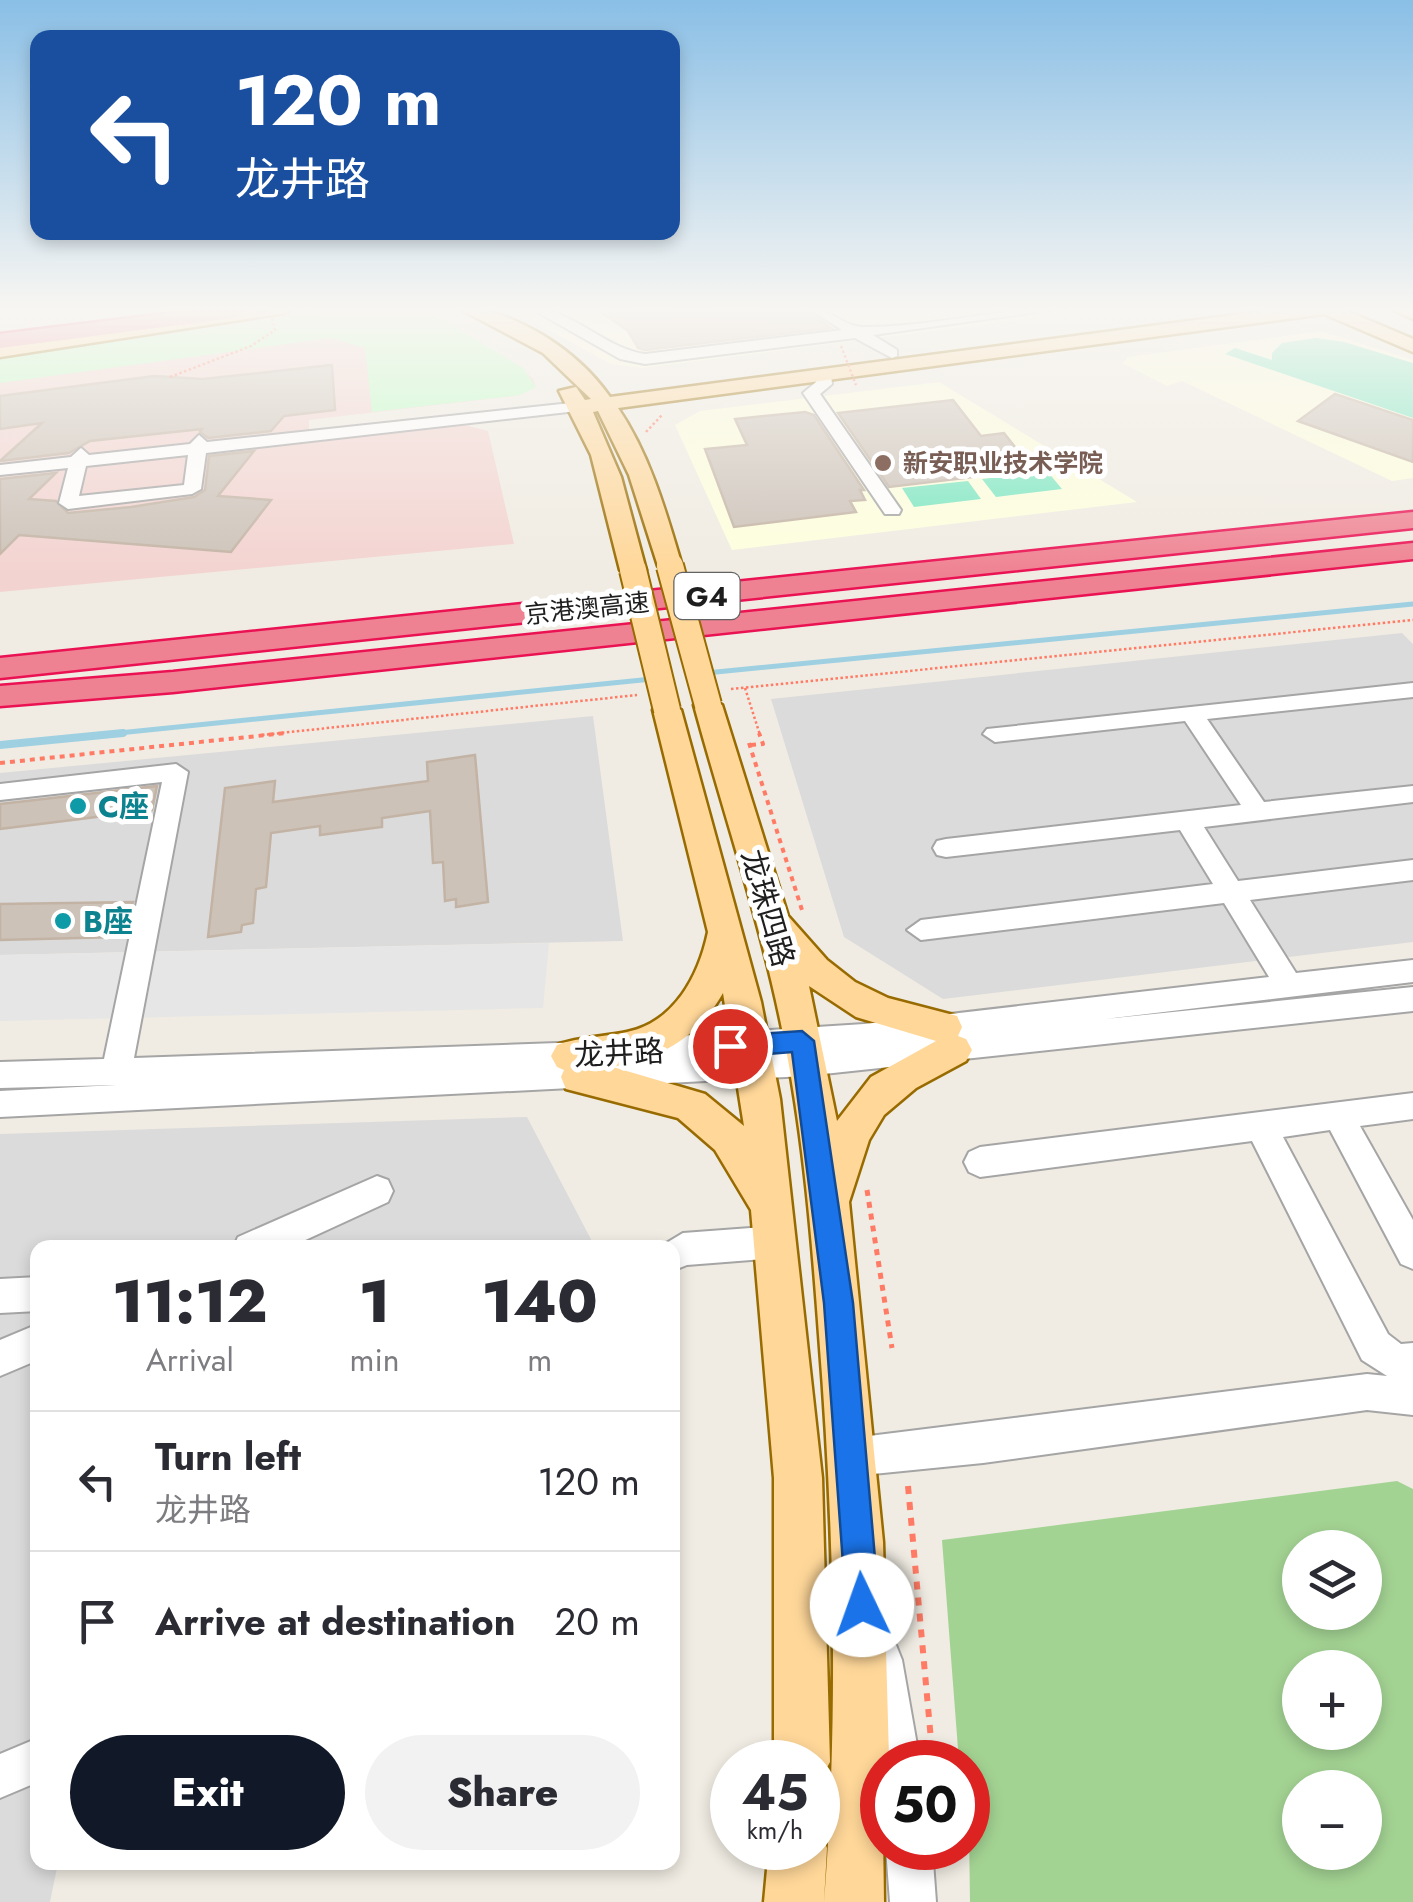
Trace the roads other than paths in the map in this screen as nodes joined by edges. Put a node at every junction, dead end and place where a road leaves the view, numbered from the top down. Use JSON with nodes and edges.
{"nodes":[{"id":1,"x":586,"y":397,"type":"edge"},
{"id":2,"x":604,"y":397,"type":"edge"},
{"id":3,"x":688,"y":397,"type":"edge"},
{"id":4,"x":814,"y":397,"type":"edge"},
{"id":5,"x":681,"y":398,"type":"junction"},
{"id":6,"x":589,"y":399,"type":"junction"},
{"id":7,"x":198,"y":444,"type":"junction"},
{"id":8,"x":638,"y":445,"type":"junction"},
{"id":9,"x":80,"y":457,"type":"junction"},
{"id":10,"x":0,"y":461,"type":"edge"},
{"id":11,"x":0,"y":470,"type":"edge"},
{"id":12,"x":892,"y":510,"type":"dead end"},
{"id":13,"x":1413,"y":520,"type":"edge"},
{"id":14,"x":1413,"y":551,"type":"edge"},
{"id":15,"x":1348,"y":558,"type":"junction"},
{"id":16,"x":1413,"y":560,"type":"edge"},
{"id":17,"x":0,"y":668,"type":"edge"},
{"id":18,"x":1413,"y":690,"type":"edge"},
{"id":19,"x":0,"y":696,"type":"edge"},
{"id":20,"x":1192,"y":714,"type":"junction"},
{"id":21,"x":995,"y":734,"type":"dead end"},
{"id":22,"x":0,"y":792,"type":"edge"},
{"id":23,"x":1413,"y":794,"type":"edge"},
{"id":24,"x":1258,"y":812,"type":"junction"},
{"id":25,"x":1187,"y":820,"type":"junction"},
{"id":26,"x":946,"y":848,"type":"dead end"},
{"id":27,"x":1413,"y":870,"type":"edge"},
{"id":28,"x":1231,"y":892,"type":"junction"},
{"id":29,"x":722,"y":923,"type":"junction"},
{"id":30,"x":776,"y":926,"type":"junction"},
{"id":31,"x":921,"y":930,"type":"dead end"},
{"id":32,"x":1413,"y":971,"type":"edge"},
{"id":33,"x":1289,"y":986,"type":"junction"},
{"id":34,"x":1413,"y":998,"type":"edge"},
{"id":35,"x":949,"y":1038,"type":"junction"},
{"id":36,"x":804,"y":1052,"type":"junction"},
{"id":37,"x":754,"y":1056,"type":"junction"},
{"id":38,"x":575,"y":1067,"type":"junction"},
{"id":39,"x":116,"y":1072,"type":"junction"},
{"id":40,"x":0,"y":1076,"type":"edge"},
{"id":41,"x":0,"y":1104,"type":"edge"},
{"id":42,"x":1413,"y":1106,"type":"edge"},
{"id":43,"x":1338,"y":1116,"type":"junction"},
{"id":44,"x":1261,"y":1126,"type":"junction"},
{"id":45,"x":980,"y":1162,"type":"dead end"},
{"id":46,"x":378,"y":1191,"type":"dead end"},
{"id":47,"x":828,"y":1209,"type":"junction"},
{"id":48,"x":268,"y":1240,"type":"edge"},
{"id":49,"x":778,"y":1242,"type":"junction"},
{"id":50,"x":680,"y":1251,"type":"edge"},
{"id":51,"x":1413,"y":1254,"type":"edge"},
{"id":52,"x":30,"y":1294,"type":"edge"},
{"id":53,"x":0,"y":1296,"type":"edge"},
{"id":54,"x":30,"y":1345,"type":"edge"},
{"id":55,"x":0,"y":1358,"type":"edge"},
{"id":56,"x":1406,"y":1378,"type":"edge"},
{"id":57,"x":853,"y":1457,"type":"junction"},
{"id":58,"x":862,"y":1581,"type":"junction"},
{"id":59,"x":802,"y":1740,"type":"edge"},
{"id":60,"x":910,"y":1740,"type":"edge"},
{"id":61,"x":30,"y":1763,"type":"edge"},
{"id":62,"x":0,"y":1776,"type":"edge"},
{"id":63,"x":796,"y":1870,"type":"edge"},
{"id":64,"x":911,"y":1870,"type":"edge"},
{"id":65,"x":794,"y":1902,"type":"edge"},
{"id":66,"x":854,"y":1902,"type":"edge"},
{"id":67,"x":913,"y":1902,"type":"edge"}],
"edges":[{"from":1,"to":6,"type":"main road","name":"龙珠四路"},
{"from":2,"to":6,"type":"main road"},
{"from":3,"to":5,"type":"main road"},
{"from":4,"to":12,"type":"street"},
{"from":5,"to":6,"type":"main road"},
{"from":5,"to":8,"type":"main road"},
{"from":6,"to":7,"type":"street"},
{"from":6,"to":8,"type":"main road","name":"龙珠四路"},
{"from":6,"to":29,"type":"main road","name":"龙珠四路","bridge":true},
{"from":7,"to":9,"type":"street"},
{"from":7,"to":9,"type":"street"},
{"from":8,"to":30,"type":"main road","name":"龙珠四路","bridge":true},
{"from":9,"to":10,"type":"street"},
{"from":9,"to":11,"type":"street"},
{"from":13,"to":17,"type":"highway","name":"京港澳高速","number":"G4"},
{"from":14,"to":15,"type":"highway","name":"京港澳高速","number":"G4"},
{"from":15,"to":16,"type":"highway"},
{"from":15,"to":19,"type":"highway","name":"京港澳高速","number":"G4"},
{"from":18,"to":20,"type":"street"},
{"from":20,"to":21,"type":"street"},
{"from":20,"to":24,"type":"street"},
{"from":22,"to":39,"type":"street"},
{"from":23,"to":24,"type":"street"},
{"from":24,"to":25,"type":"street"},
{"from":25,"to":26,"type":"street"},
{"from":25,"to":28,"type":"street"},
{"from":27,"to":28,"type":"street"},
{"from":28,"to":31,"type":"street"},
{"from":28,"to":33,"type":"street"},
{"from":29,"to":37,"type":"main road","name":"龙珠四路"},
{"from":29,"to":38,"type":"main road"},
{"from":30,"to":35,"type":"main road"},
{"from":30,"to":36,"type":"main road","name":"龙珠四路"},
{"from":32,"to":33,"type":"street","name":"龙井路"},
{"from":33,"to":35,"type":"street","name":"龙井路"},
{"from":34,"to":35,"type":"street","name":"龙井路"},
{"from":35,"to":36,"type":"street","name":"龙井路"},
{"from":35,"to":47,"type":"main road"},
{"from":36,"to":37,"type":"street","name":"龙井路"},
{"from":36,"to":47,"type":"main road","name":"龙珠四路"},
{"from":37,"to":38,"type":"street","name":"龙井路"},
{"from":37,"to":49,"type":"main road","name":"龙珠四路"},
{"from":38,"to":39,"type":"street","name":"龙井路"},
{"from":38,"to":41,"type":"street","name":"龙井路"},
{"from":38,"to":49,"type":"main road"},
{"from":39,"to":40,"type":"street","name":"龙井路"},
{"from":42,"to":43,"type":"street"},
{"from":43,"to":44,"type":"street"},
{"from":43,"to":51,"type":"street"},
{"from":44,"to":45,"type":"street"},
{"from":44,"to":56,"type":"street"},
{"from":46,"to":48,"type":"street"},
{"from":47,"to":57,"type":"main road","name":"龙珠四路"},
{"from":49,"to":50,"type":"street"},
{"from":49,"to":59,"type":"main road","name":"龙珠四路"},
{"from":52,"to":53,"type":"street"},
{"from":54,"to":55,"type":"street"},
{"from":56,"to":57,"type":"street"},
{"from":57,"to":58,"type":"main road","name":"龙珠四路"},
{"from":58,"to":60,"type":"street"},
{"from":58,"to":66,"type":"main road","name":"龙珠四路"},
{"from":61,"to":62,"type":"street"},
{"from":63,"to":65,"type":"main road"},
{"from":64,"to":67,"type":"street"}]}
